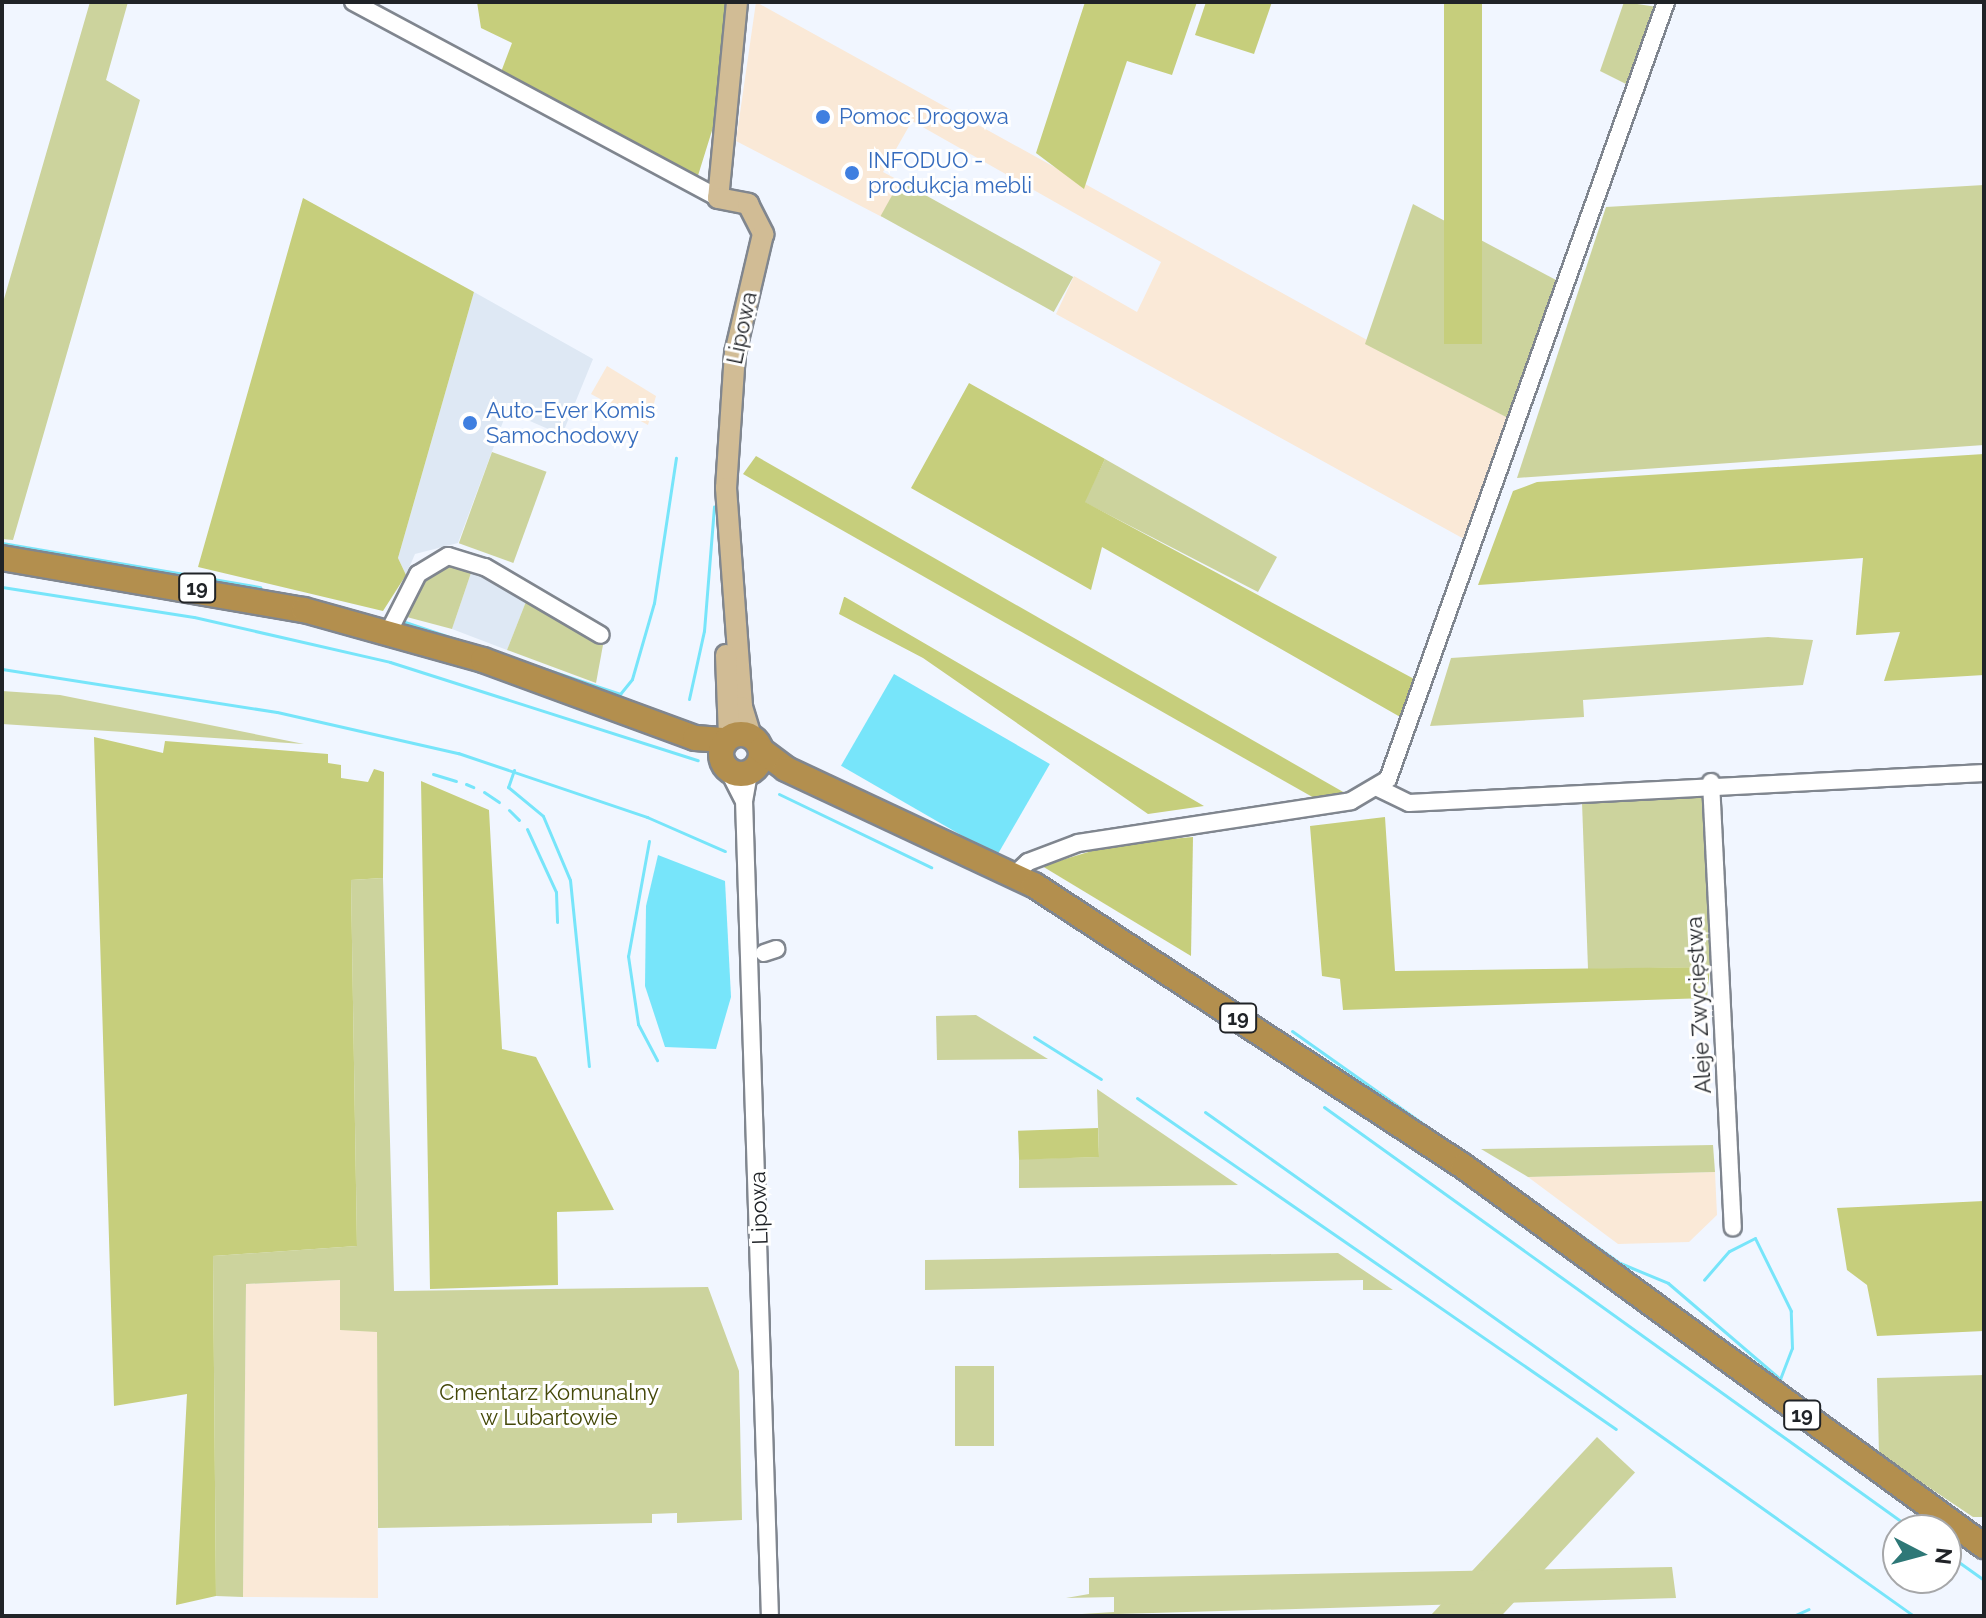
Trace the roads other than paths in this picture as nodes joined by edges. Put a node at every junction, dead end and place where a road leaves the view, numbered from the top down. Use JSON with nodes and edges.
{"nodes":[{"id":1,"x":353,"y":2,"type":"edge"},
{"id":2,"x":737,"y":2,"type":"edge"},
{"id":3,"x":1664,"y":3,"type":"edge"},
{"id":4,"x":718,"y":198,"type":"junction"},
{"id":5,"x":2,"y":558,"type":"edge"},
{"id":6,"x":389,"y":631,"type":"junction"},
{"id":7,"x":601,"y":635,"type":"dead end"},
{"id":8,"x":740,"y":754,"type":"junction"},
{"id":9,"x":1984,"y":773,"type":"edge"},
{"id":10,"x":1711,"y":782,"type":"junction"},
{"id":11,"x":1378,"y":788,"type":"junction"},
{"id":12,"x":1014,"y":875,"type":"junction"},
{"id":13,"x":1733,"y":1227,"type":"dead end"},
{"id":14,"x":1984,"y":1546,"type":"edge"},
{"id":15,"x":770,"y":1616,"type":"edge"}],
"edges":[{"from":1,"to":4,"type":"street"},
{"from":2,"to":4,"type":"main road"},
{"from":3,"to":11,"type":"street"},
{"from":4,"to":8,"type":"main road","name":"Lipowa"},
{"from":5,"to":6,"type":"highway","number":"19"},
{"from":6,"to":7,"type":"street"},
{"from":6,"to":8,"type":"highway","number":"19"},
{"from":8,"to":12,"type":"highway","number":"19"},
{"from":8,"to":15,"type":"street","name":"Lipowa"},
{"from":9,"to":10,"type":"street"},
{"from":10,"to":11,"type":"street"},
{"from":10,"to":13,"type":"street","name":"Aleje Zwycięstwa"},
{"from":11,"to":12,"type":"street"},
{"from":12,"to":14,"type":"highway","number":"19"}]}
